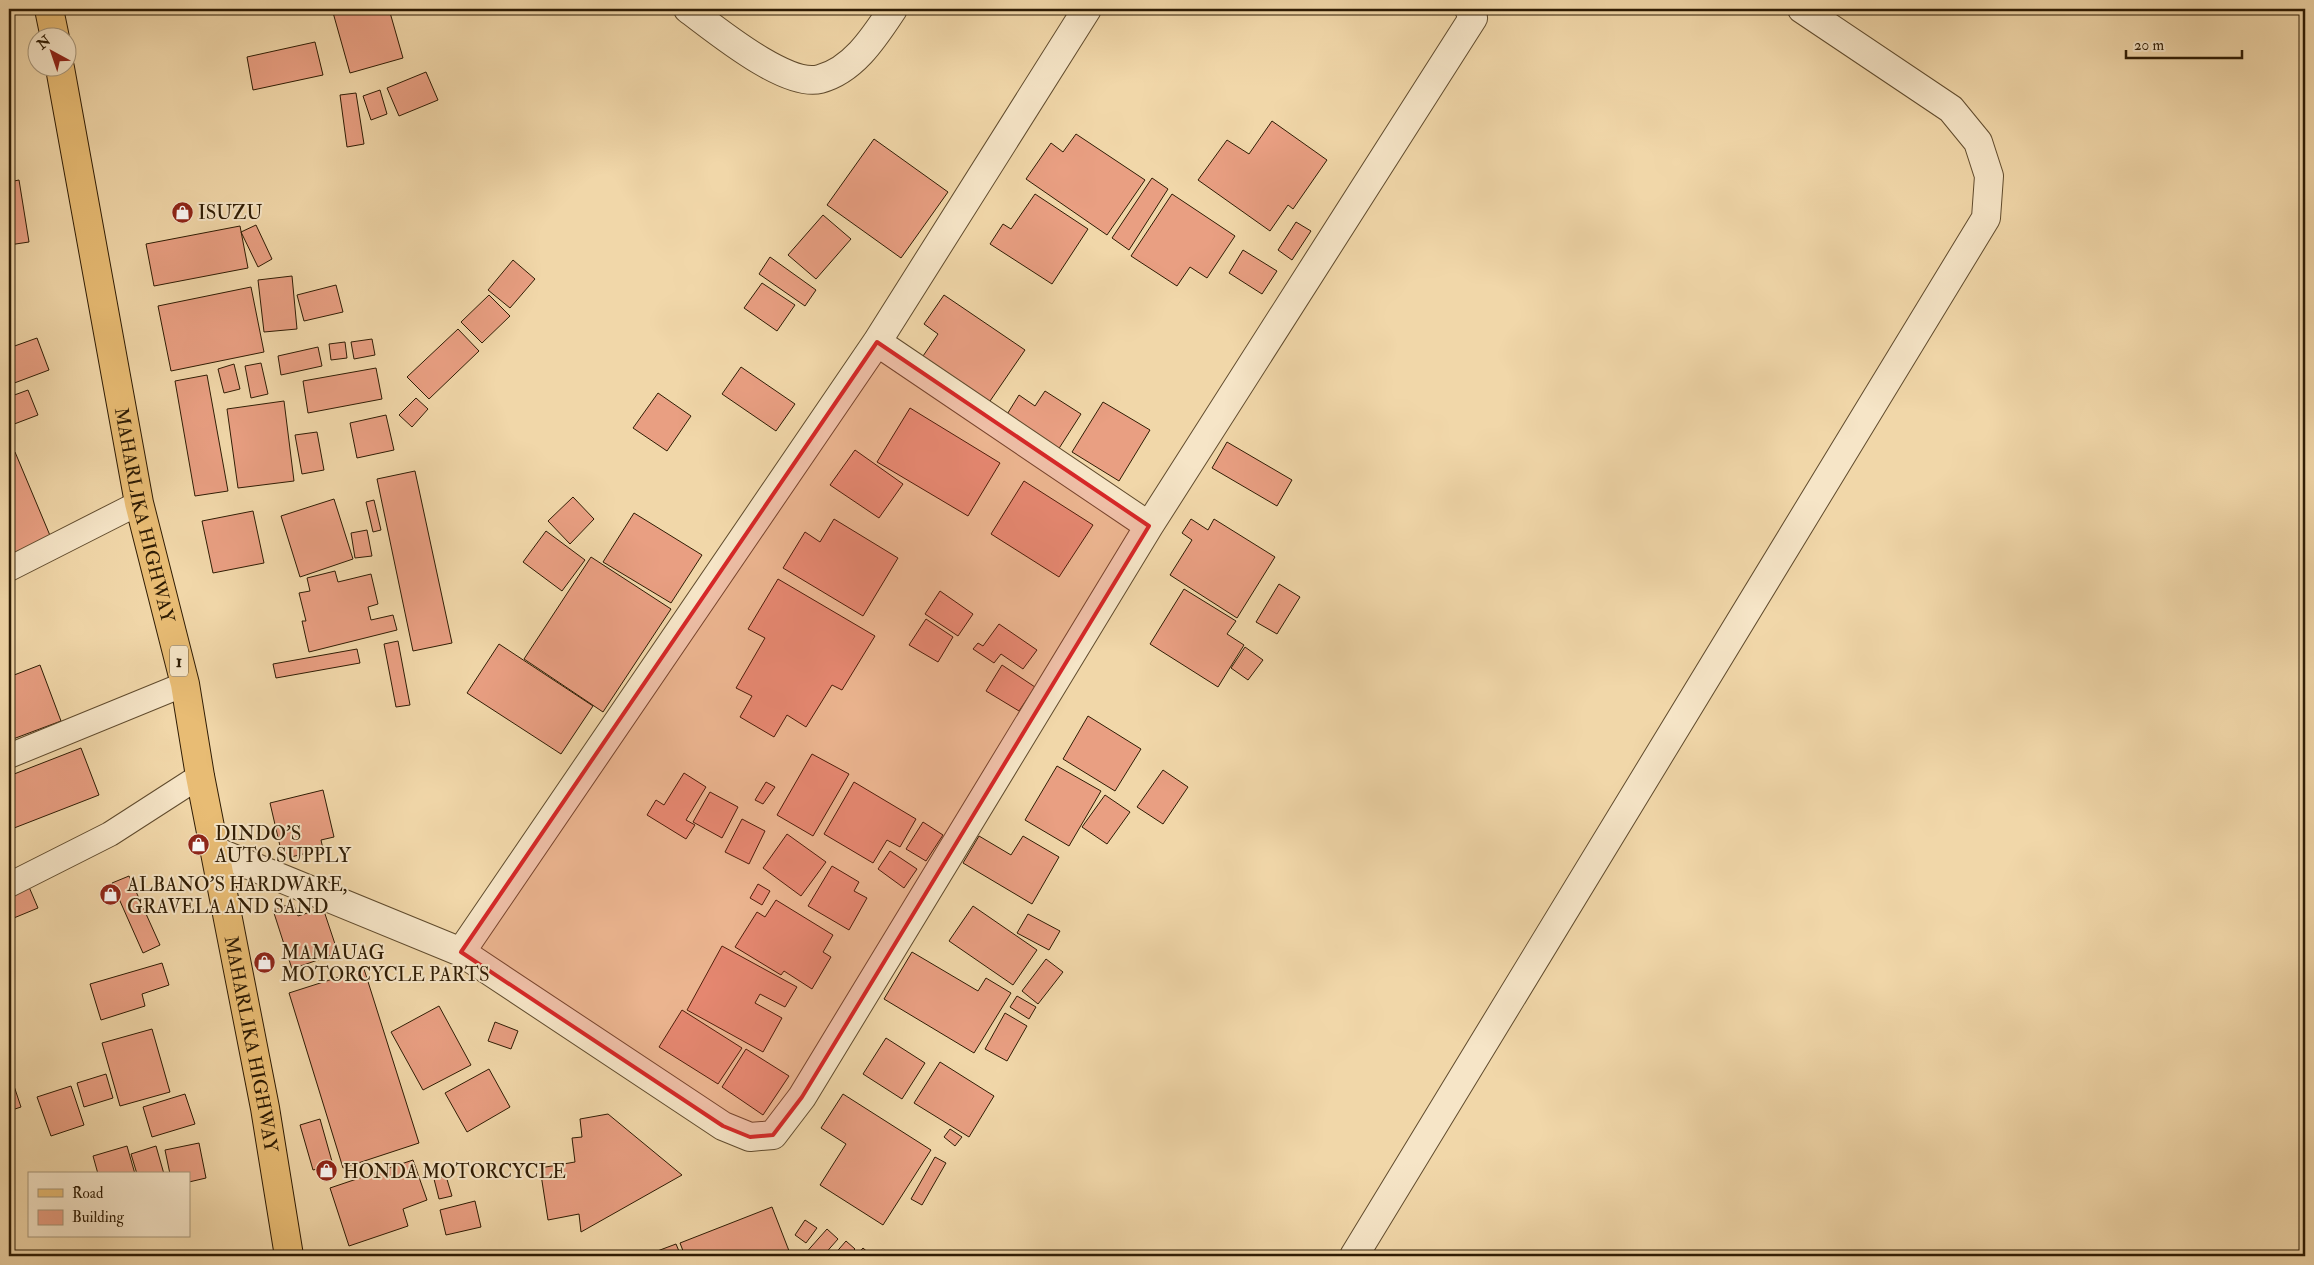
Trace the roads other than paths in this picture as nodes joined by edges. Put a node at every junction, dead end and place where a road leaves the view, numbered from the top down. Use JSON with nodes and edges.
{"nodes":[{"id":1,"x":50,"y":9,"type":"edge"},
{"id":2,"x":688,"y":9,"type":"edge"},
{"id":3,"x":893,"y":9,"type":"edge"},
{"id":4,"x":1086,"y":9,"type":"edge"},
{"id":5,"x":1469,"y":9,"type":"edge"},
{"id":6,"x":1802,"y":9,"type":"edge"},
{"id":7,"x":53,"y":28,"type":"edge"},
{"id":8,"x":62,"y":78,"type":"edge"},
{"id":9,"x":877,"y":342,"type":"junction"},
{"id":10,"x":139,"y":503,"type":"junction"},
{"id":11,"x":1149,"y":526,"type":"junction"},
{"id":12,"x":9,"y":569,"type":"edge"},
{"id":13,"x":185,"y":684,"type":"junction"},
{"id":14,"x":9,"y":756,"type":"edge"},
{"id":15,"x":200,"y":776,"type":"junction"},
{"id":16,"x":215,"y":851,"type":"junction"},
{"id":17,"x":9,"y":885,"type":"edge"},
{"id":18,"x":461,"y":952,"type":"junction"},
{"id":19,"x":289,"y":1256,"type":"edge"},
{"id":20,"x":1354,"y":1256,"type":"edge"}],
"edges":[{"from":1,"to":7,"type":"main road"},
{"from":2,"to":3,"type":"street"},
{"from":4,"to":9,"type":"street"},
{"from":5,"to":11,"type":"street"},
{"from":6,"to":20,"type":"street"},
{"from":8,"to":10,"type":"main road","name":"MAHARLIKA HIGHWAY","number":"1"},
{"from":9,"to":11,"type":"street"},
{"from":9,"to":18,"type":"street"},
{"from":10,"to":12,"type":"lane"},
{"from":10,"to":13,"type":"main road","name":"MAHARLIKA HIGHWAY","number":"1"},
{"from":11,"to":18,"type":"street"},
{"from":13,"to":14,"type":"lane"},
{"from":13,"to":15,"type":"main road","name":"MAHARLIKA HIGHWAY","number":"1"},
{"from":15,"to":16,"type":"main road","name":"MAHARLIKA HIGHWAY","number":"1"},
{"from":15,"to":17,"type":"lane"},
{"from":16,"to":18,"type":"street"},
{"from":16,"to":19,"type":"main road","name":"MAHARLIKA HIGHWAY","number":"1"}]}
